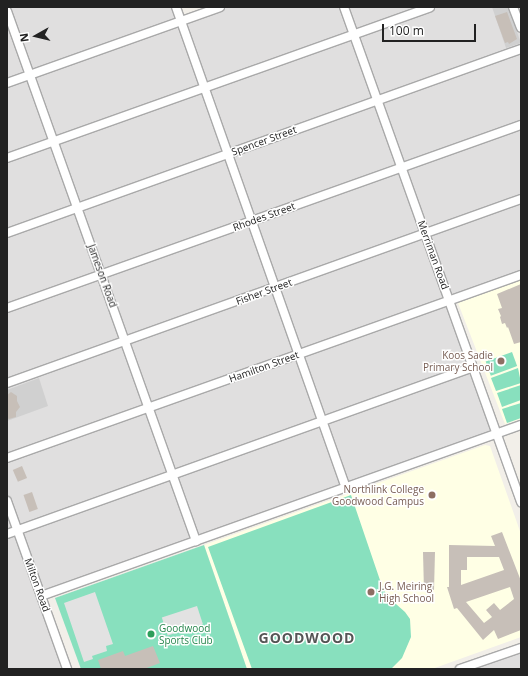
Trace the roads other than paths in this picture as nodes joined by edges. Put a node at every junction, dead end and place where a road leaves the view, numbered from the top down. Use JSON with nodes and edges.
{"nodes":[{"id":1,"x":176,"y":7,"type":"edge"},
{"id":2,"x":220,"y":7,"type":"edge"},
{"id":3,"x":344,"y":7,"type":"edge"},
{"id":4,"x":430,"y":7,"type":"edge"},
{"id":5,"x":513,"y":7,"type":"edge"},
{"id":6,"x":7,"y":10,"type":"edge"},
{"id":7,"x":181,"y":21,"type":"junction"},
{"id":8,"x":521,"y":28,"type":"edge"},
{"id":9,"x":354,"y":34,"type":"junction"},
{"id":10,"x":521,"y":49,"type":"edge"},
{"id":11,"x":30,"y":75,"type":"junction"},
{"id":12,"x":7,"y":83,"type":"edge"},
{"id":13,"x":204,"y":88,"type":"junction"},
{"id":14,"x":377,"y":100,"type":"junction"},
{"id":15,"x":521,"y":125,"type":"edge"},
{"id":16,"x":54,"y":141,"type":"junction"},
{"id":17,"x":228,"y":154,"type":"junction"},
{"id":18,"x":7,"y":158,"type":"edge"},
{"id":19,"x":402,"y":168,"type":"junction"},
{"id":20,"x":521,"y":199,"type":"edge"},
{"id":21,"x":78,"y":208,"type":"junction"},
{"id":22,"x":252,"y":221,"type":"junction"},
{"id":23,"x":7,"y":233,"type":"edge"},
{"id":24,"x":425,"y":234,"type":"junction"},
{"id":25,"x":101,"y":275,"type":"junction"},
{"id":26,"x":521,"y":275,"type":"edge"},
{"id":27,"x":276,"y":287,"type":"junction"},
{"id":28,"x":449,"y":301,"type":"junction"},
{"id":29,"x":7,"y":308,"type":"edge"},
{"id":30,"x":125,"y":341,"type":"junction"},
{"id":31,"x":299,"y":354,"type":"junction"},
{"id":32,"x":473,"y":367,"type":"junction"},
{"id":33,"x":7,"y":383,"type":"edge"},
{"id":34,"x":149,"y":408,"type":"junction"},
{"id":35,"x":323,"y":420,"type":"junction"},
{"id":36,"x":521,"y":425,"type":"edge"},
{"id":37,"x":497,"y":434,"type":"junction"},
{"id":38,"x":7,"y":458,"type":"edge"},
{"id":39,"x":172,"y":474,"type":"junction"},
{"id":40,"x":346,"y":488,"type":"junction"},
{"id":41,"x":7,"y":501,"type":"edge"},
{"id":42,"x":521,"y":501,"type":"edge"},
{"id":43,"x":17,"y":529,"type":"junction"},
{"id":44,"x":7,"y":534,"type":"edge"},
{"id":45,"x":196,"y":541,"type":"junction"},
{"id":46,"x":41,"y":596,"type":"junction"},
{"id":47,"x":521,"y":648,"type":"edge"},
{"id":48,"x":67,"y":669,"type":"edge"},
{"id":49,"x":460,"y":669,"type":"edge"}],
"edges":[{"from":1,"to":7,"type":"street"},
{"from":2,"to":7,"type":"street"},
{"from":3,"to":9,"type":"street","name":"Merriman Road"},
{"from":4,"to":9,"type":"street"},
{"from":5,"to":8,"type":"street"},
{"from":6,"to":11,"type":"street","name":"Jameson Road"},
{"from":7,"to":11,"type":"street"},
{"from":7,"to":13,"type":"street"},
{"from":9,"to":13,"type":"street"},
{"from":9,"to":14,"type":"street","name":"Merriman Road"},
{"from":10,"to":14,"type":"street","name":"Spencer Street"},
{"from":11,"to":12,"type":"street"},
{"from":11,"to":16,"type":"street","name":"Jameson Road"},
{"from":13,"to":16,"type":"street"},
{"from":13,"to":17,"type":"street"},
{"from":14,"to":17,"type":"street","name":"Spencer Street"},
{"from":14,"to":19,"type":"street","name":"Merriman Road"},
{"from":15,"to":19,"type":"street","name":"Rhodes Street"},
{"from":16,"to":18,"type":"street"},
{"from":16,"to":21,"type":"street","name":"Jameson Road"},
{"from":17,"to":21,"type":"street","name":"Spencer Street"},
{"from":17,"to":22,"type":"street"},
{"from":19,"to":22,"type":"street","name":"Rhodes Street"},
{"from":19,"to":24,"type":"street","name":"Merriman Road"},
{"from":20,"to":24,"type":"street","name":"Fisher Street"},
{"from":21,"to":23,"type":"street","name":"Spencer Street"},
{"from":21,"to":25,"type":"street","name":"Jameson Road"},
{"from":22,"to":25,"type":"street","name":"Rhodes Street"},
{"from":22,"to":27,"type":"street"},
{"from":24,"to":27,"type":"street","name":"Fisher Street"},
{"from":24,"to":28,"type":"street","name":"Merriman Road"},
{"from":25,"to":29,"type":"street","name":"Rhodes Street"},
{"from":25,"to":30,"type":"street","name":"Jameson Road"},
{"from":26,"to":28,"type":"street","name":"Hamilton Street"},
{"from":27,"to":30,"type":"street","name":"Fisher Street"},
{"from":27,"to":31,"type":"street"},
{"from":28,"to":31,"type":"street","name":"Hamilton Street"},
{"from":28,"to":32,"type":"street","name":"Merriman Road"},
{"from":30,"to":33,"type":"street","name":"Fisher Street"},
{"from":30,"to":34,"type":"street","name":"Jameson Road"},
{"from":31,"to":34,"type":"street","name":"Hamilton Street"},
{"from":31,"to":35,"type":"street"},
{"from":32,"to":35,"type":"street"},
{"from":32,"to":37,"type":"street","name":"Merriman Road"},
{"from":34,"to":38,"type":"street","name":"Hamilton Street"},
{"from":34,"to":39,"type":"street","name":"Jameson Road"},
{"from":35,"to":39,"type":"street"},
{"from":35,"to":40,"type":"street"},
{"from":36,"to":37,"type":"street"},
{"from":37,"to":40,"type":"street"},
{"from":37,"to":42,"type":"street","name":"Merriman Road"},
{"from":39,"to":43,"type":"street"},
{"from":39,"to":45,"type":"street","name":"Jameson Road"},
{"from":40,"to":45,"type":"street"},
{"from":41,"to":43,"type":"street","name":"Milton Road"},
{"from":43,"to":44,"type":"street"},
{"from":43,"to":46,"type":"street","name":"Milton Road"},
{"from":45,"to":46,"type":"street"},
{"from":46,"to":48,"type":"street","name":"Milton Road"},
{"from":47,"to":49,"type":"street"}]}
